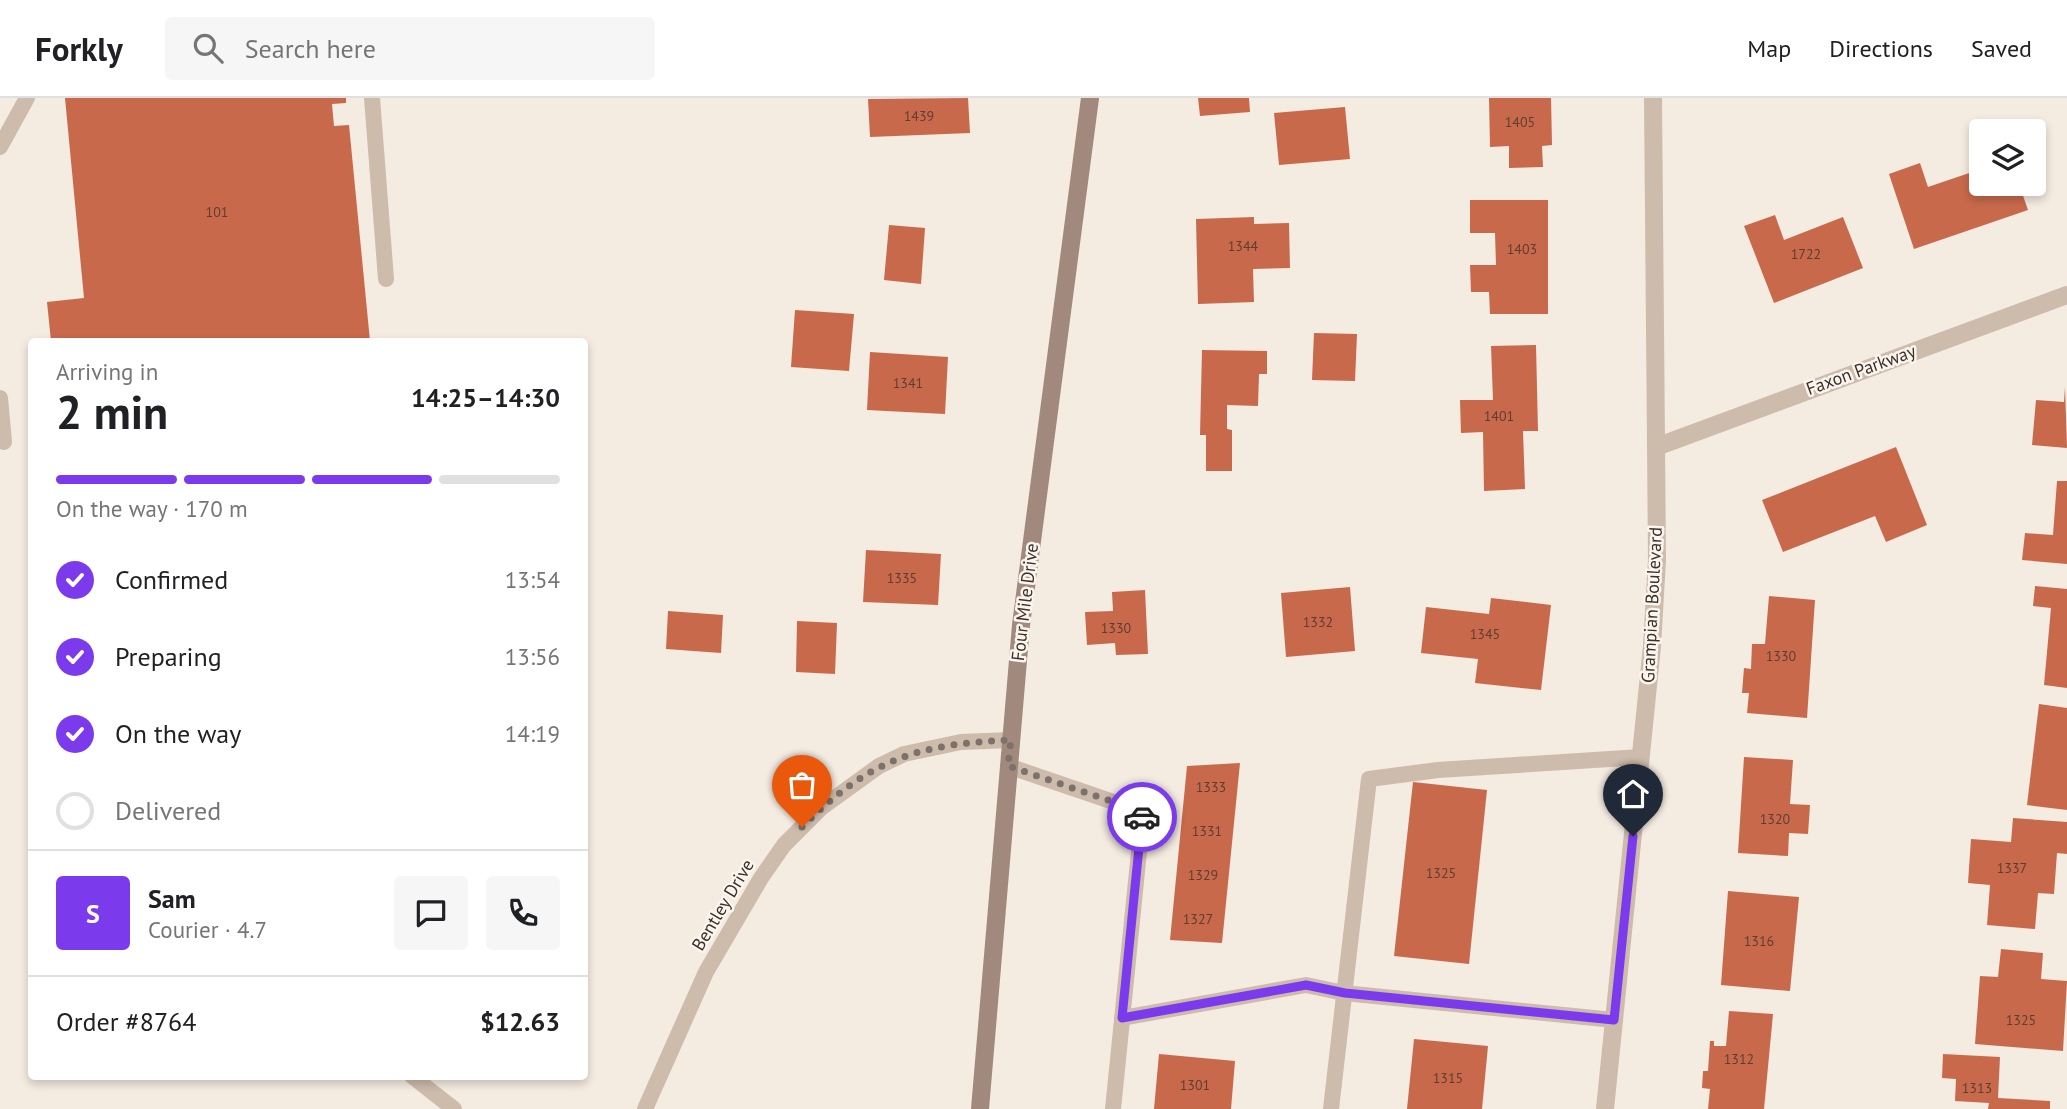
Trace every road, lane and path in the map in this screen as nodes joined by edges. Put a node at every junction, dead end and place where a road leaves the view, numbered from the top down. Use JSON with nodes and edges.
{"nodes":[{"id":1,"x":27,"y":98,"type":"edge"},
{"id":2,"x":372,"y":98,"type":"edge"},
{"id":3,"x":1090,"y":98,"type":"edge"},
{"id":4,"x":1653,"y":98,"type":"edge"},
{"id":5,"x":0,"y":147,"type":"edge"},
{"id":6,"x":386,"y":279,"type":"dead end"},
{"id":7,"x":2067,"y":295,"type":"edge"},
{"id":8,"x":0,"y":398,"type":"edge"},
{"id":9,"x":4,"y":442,"type":"dead end"},
{"id":10,"x":1656,"y":447,"type":"junction"},
{"id":11,"x":1011,"y":740,"type":"junction"},
{"id":12,"x":1641,"y":757,"type":"junction"},
{"id":13,"x":1008,"y":766,"type":"junction"},
{"id":14,"x":1345,"y":993,"type":"junction"},
{"id":15,"x":1122,"y":1018,"type":"junction"},
{"id":16,"x":1614,"y":1020,"type":"junction"},
{"id":17,"x":417,"y":1080,"type":"edge"},
{"id":18,"x":454,"y":1109,"type":"edge"},
{"id":19,"x":645,"y":1109,"type":"edge"},
{"id":20,"x":980,"y":1109,"type":"edge"},
{"id":21,"x":1113,"y":1109,"type":"edge"},
{"id":22,"x":1331,"y":1109,"type":"edge"},
{"id":23,"x":1605,"y":1109,"type":"edge"}],
"edges":[{"from":1,"to":5,"type":"lane"},
{"from":2,"to":6,"type":"lane"},
{"from":3,"to":11,"type":"street","name":"Four Mile Drive"},
{"from":4,"to":10,"type":"street","name":"Grampian Boulevard"},
{"from":7,"to":10,"type":"street","name":"Faxon Parkway"},
{"from":8,"to":9,"type":"lane"},
{"from":10,"to":12,"type":"street","name":"Grampian Boulevard"},
{"from":11,"to":13,"type":"street","name":"Four Mile Drive"},
{"from":11,"to":19,"type":"lane","name":"Bentley Drive"},
{"from":12,"to":14,"type":"lane"},
{"from":12,"to":16,"type":"street","name":"Grampian Boulevard"},
{"from":13,"to":15,"type":"lane"},
{"from":13,"to":20,"type":"street","name":"Four Mile Drive"},
{"from":14,"to":15,"type":"lane"},
{"from":14,"to":16,"type":"lane"},
{"from":14,"to":22,"type":"lane"},
{"from":15,"to":21,"type":"lane"},
{"from":16,"to":23,"type":"street","name":"Grampian Boulevard"},
{"from":17,"to":18,"type":"lane"}]}
